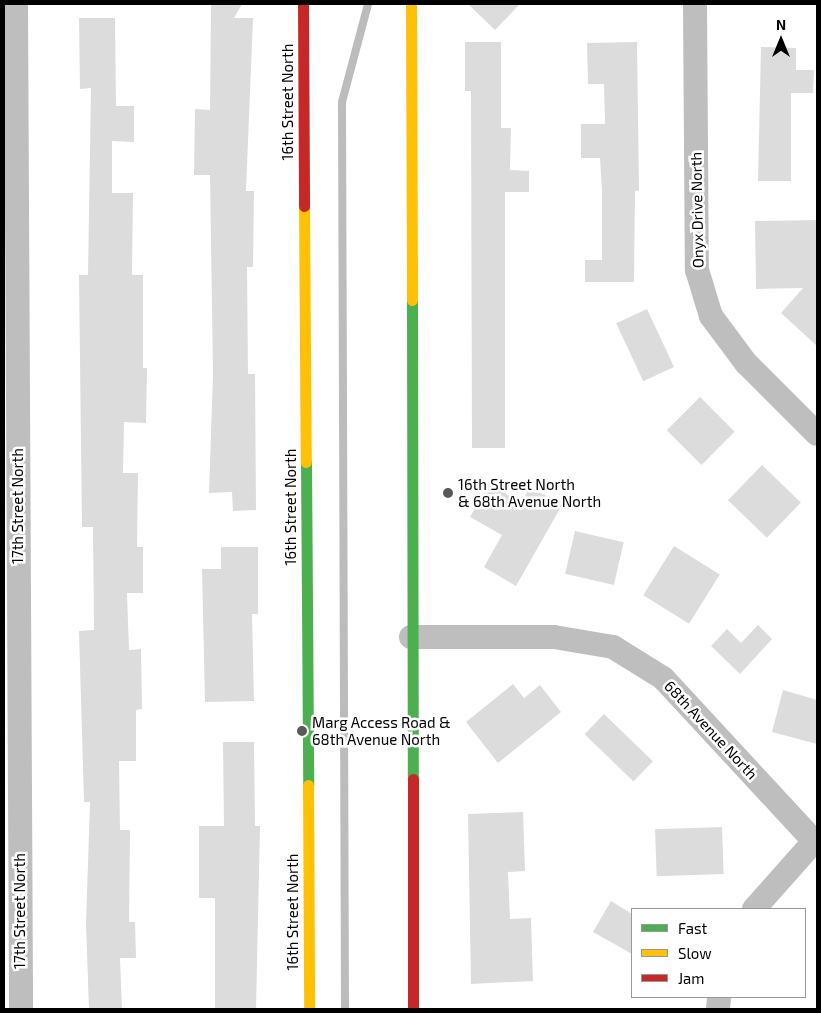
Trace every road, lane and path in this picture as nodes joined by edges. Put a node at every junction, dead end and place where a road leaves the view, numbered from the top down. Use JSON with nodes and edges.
{"nodes":[{"id":1,"x":16,"y":4,"type":"edge"},
{"id":2,"x":302,"y":4,"type":"edge"},
{"id":3,"x":411,"y":4,"type":"edge"},
{"id":4,"x":695,"y":4,"type":"edge"},
{"id":5,"x":817,"y":434,"type":"edge"},
{"id":6,"x":411,"y":638,"type":"junction"},
{"id":7,"x":816,"y":840,"type":"edge"},
{"id":8,"x":755,"y":908,"type":"edge"},
{"id":9,"x":21,"y":1009,"type":"edge"},
{"id":10,"x":309,"y":1009,"type":"edge"},
{"id":11,"x":413,"y":1009,"type":"edge"}],
"edges":[{"from":1,"to":9,"type":"street","name":"17th Street North"},
{"from":2,"to":10,"type":"street","name":"16th Street North"},
{"from":3,"to":6,"type":"street"},
{"from":4,"to":5,"type":"street","name":"Onyx Drive North"},
{"from":6,"to":7,"type":"street","name":"68th Avenue North"},
{"from":6,"to":11,"type":"street"},
{"from":7,"to":8,"type":"street"}]}
